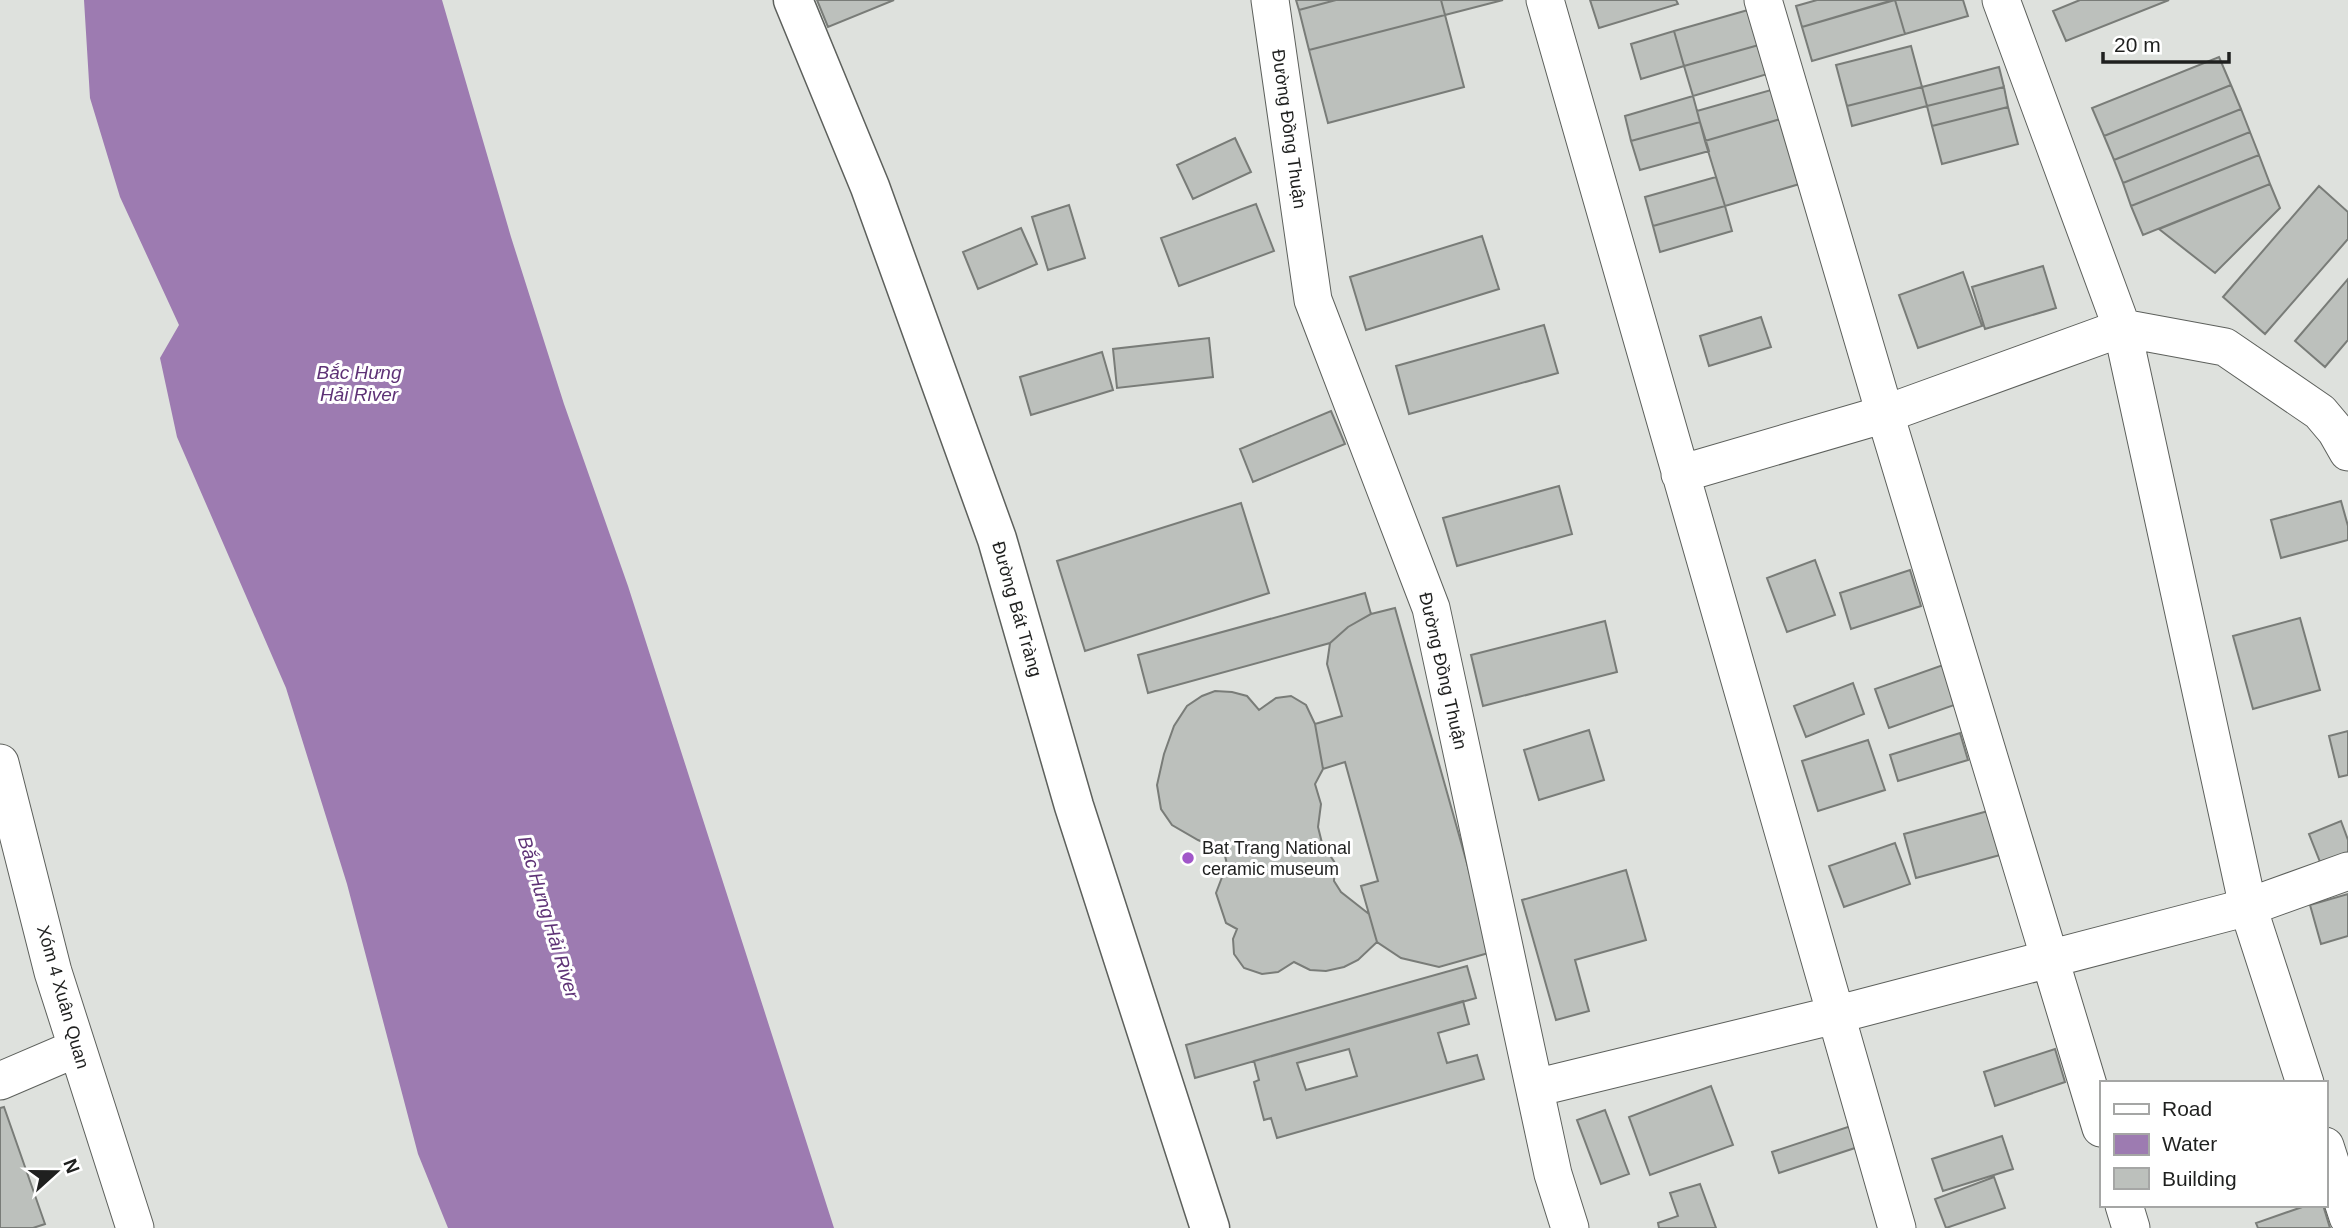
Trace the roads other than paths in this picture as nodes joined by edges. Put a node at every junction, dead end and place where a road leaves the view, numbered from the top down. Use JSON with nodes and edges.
{"nodes":[{"id":1,"x":793,"y":0,"type":"edge"},
{"id":2,"x":1270,"y":0,"type":"edge"},
{"id":3,"x":1545,"y":0,"type":"edge"},
{"id":4,"x":1763,"y":0,"type":"edge"},
{"id":5,"x":2001,"y":0,"type":"edge"},
{"id":6,"x":2122,"y":328,"type":"junction"},
{"id":7,"x":1885,"y":414,"type":"junction"},
{"id":8,"x":2348,"y":452,"type":"edge"},
{"id":9,"x":1680,"y":474,"type":"junction"},
{"id":10,"x":0,"y":762,"type":"edge"},
{"id":11,"x":2348,"y":871,"type":"edge"},
{"id":12,"x":2248,"y":907,"type":"junction"},
{"id":13,"x":2050,"y":960,"type":"junction"},
{"id":14,"x":1835,"y":1015,"type":"junction"},
{"id":15,"x":77,"y":1048,"type":"junction"},
{"id":16,"x":0,"y":1081,"type":"edge"},
{"id":17,"x":2304,"y":1081,"type":"edge"},
{"id":18,"x":1535,"y":1087,"type":"junction"},
{"id":19,"x":2100,"y":1125,"type":"edge"},
{"id":20,"x":2327,"y":1152,"type":"edge"},
{"id":21,"x":2125,"y":1207,"type":"edge"},
{"id":22,"x":2348,"y":1217,"type":"edge"},
{"id":23,"x":135,"y":1228,"type":"edge"},
{"id":24,"x":1210,"y":1228,"type":"edge"},
{"id":25,"x":1570,"y":1228,"type":"edge"},
{"id":26,"x":1897,"y":1228,"type":"edge"},
{"id":27,"x":2131,"y":1228,"type":"edge"}],
"edges":[{"from":1,"to":24,"type":"street","name":"Đường Bát Tràng"},
{"from":2,"to":18,"type":"street","name":"Đường Đồng Thuận"},
{"from":3,"to":9,"type":"street"},
{"from":4,"to":7,"type":"street"},
{"from":5,"to":6,"type":"street"},
{"from":6,"to":7,"type":"street"},
{"from":6,"to":8,"type":"street"},
{"from":6,"to":12,"type":"street"},
{"from":7,"to":9,"type":"street"},
{"from":7,"to":13,"type":"street"},
{"from":9,"to":14,"type":"street"},
{"from":10,"to":15,"type":"street","name":"Xóm 4 Xuân Quan"},
{"from":11,"to":12,"type":"street"},
{"from":12,"to":13,"type":"street"},
{"from":12,"to":17,"type":"street"},
{"from":13,"to":14,"type":"street"},
{"from":13,"to":19,"type":"street"},
{"from":14,"to":18,"type":"street"},
{"from":14,"to":26,"type":"street"},
{"from":15,"to":16,"type":"street"},
{"from":15,"to":23,"type":"street","name":"Xóm 4 Xuân Quan"},
{"from":18,"to":25,"type":"street","name":"Đường Đồng Thuận"},
{"from":20,"to":22,"type":"street"},
{"from":21,"to":27,"type":"street"}]}
